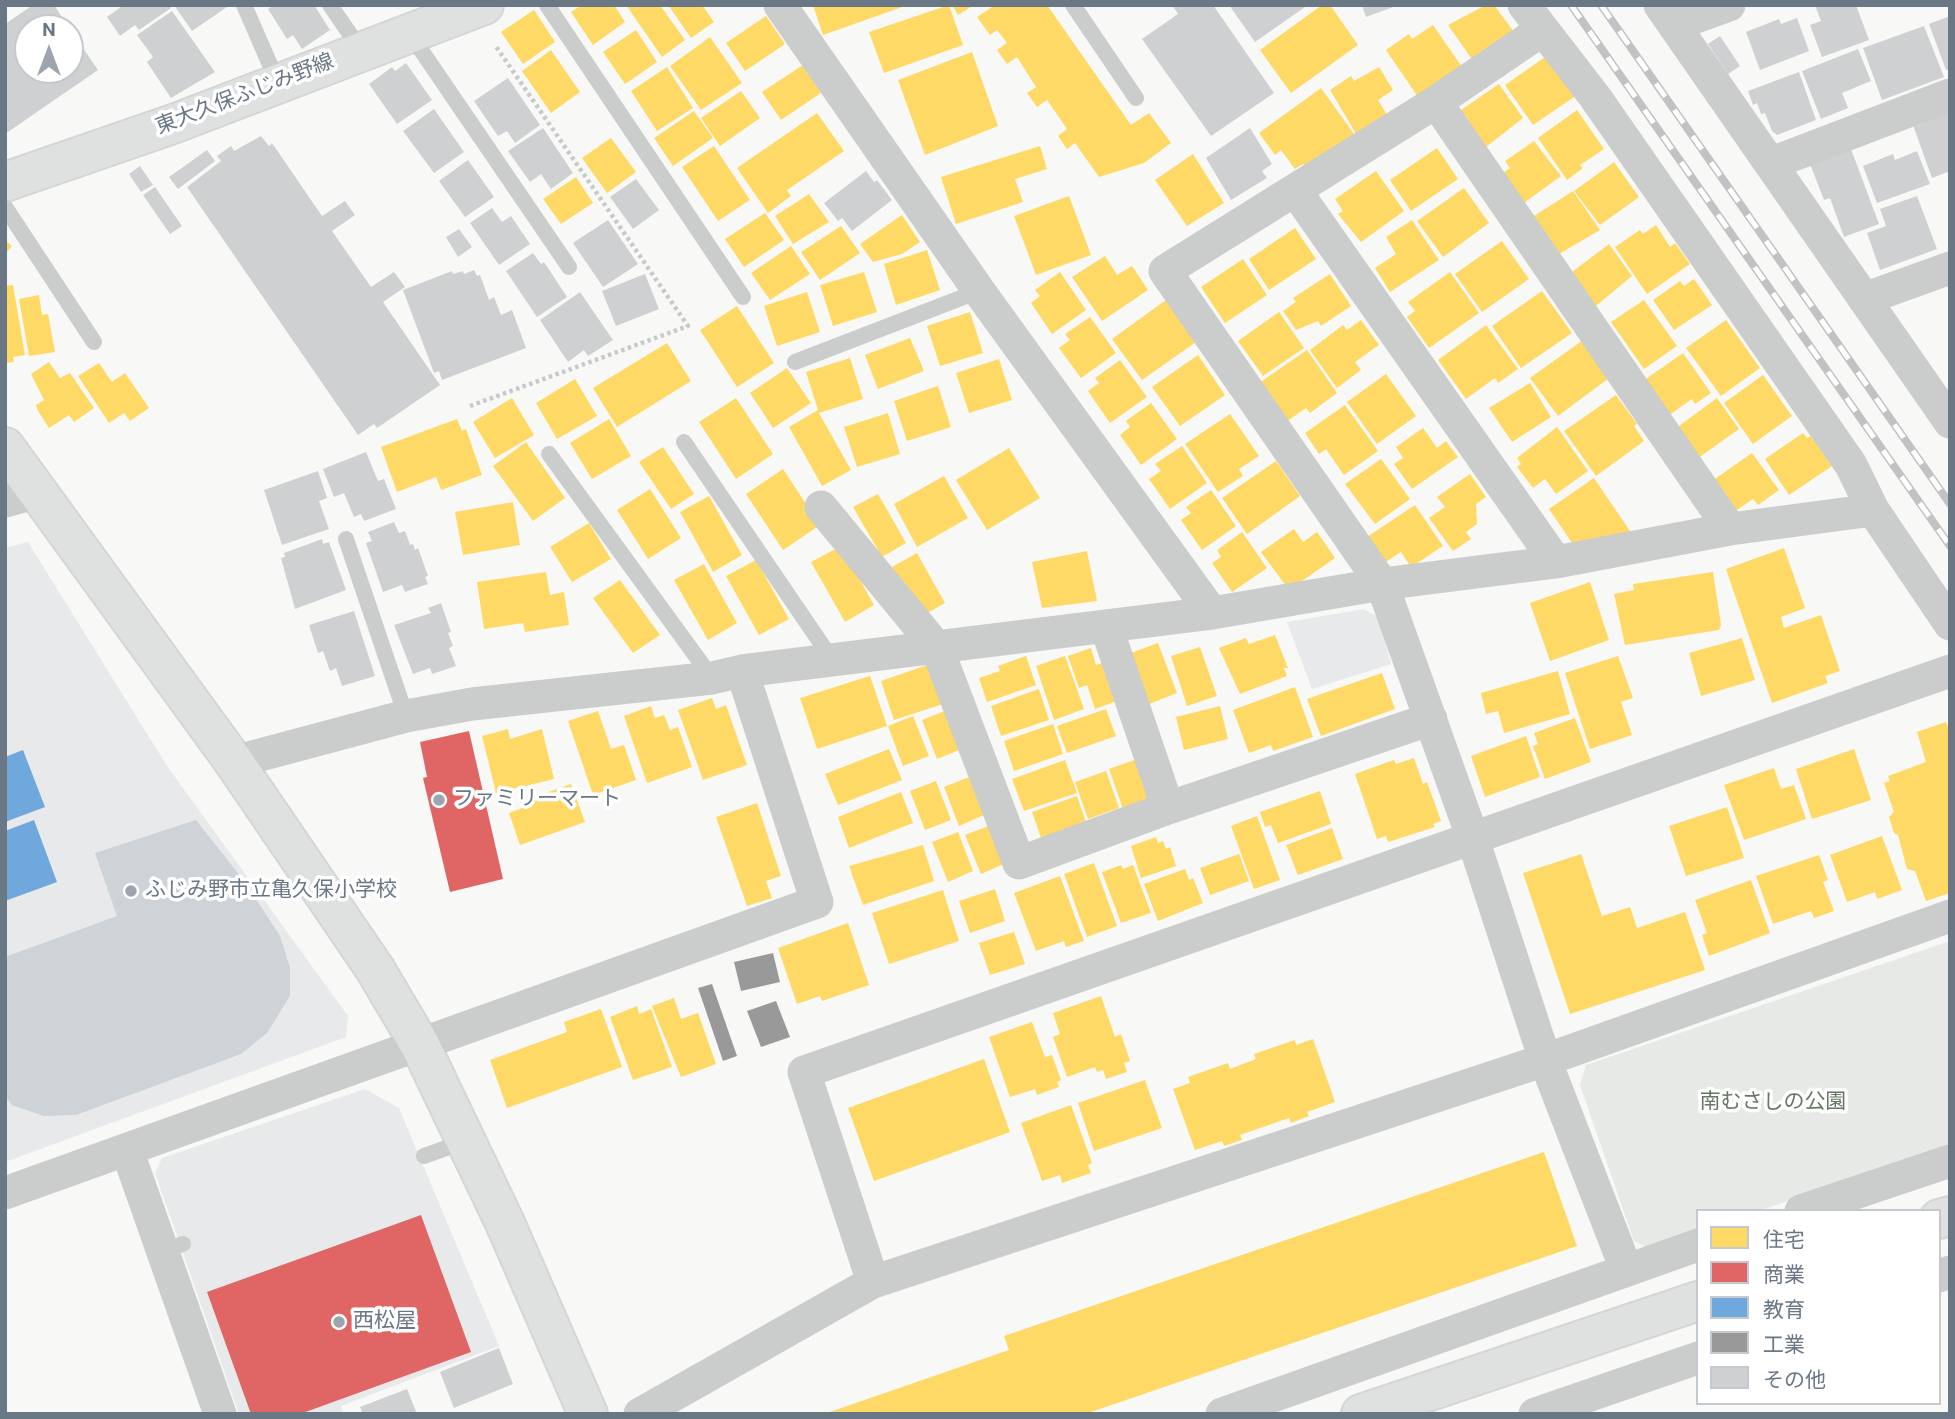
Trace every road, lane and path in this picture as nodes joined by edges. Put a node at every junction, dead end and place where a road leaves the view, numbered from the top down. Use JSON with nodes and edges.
{"nodes":[{"id":1,"x":244,"y":5,"type":"edge"},
{"id":2,"x":330,"y":5,"type":"edge"},
{"id":3,"x":484,"y":5,"type":"edge"},
{"id":4,"x":547,"y":5,"type":"edge"},
{"id":5,"x":780,"y":5,"type":"edge"},
{"id":6,"x":1073,"y":5,"type":"edge"},
{"id":7,"x":1729,"y":5,"type":"edge"},
{"id":8,"x":1667,"y":15,"type":"edge"},
{"id":9,"x":1533,"y":18,"type":"edge"},
{"id":10,"x":409,"y":32,"type":"junction"},
{"id":11,"x":361,"y":50,"type":"junction"},
{"id":12,"x":278,"y":83,"type":"junction"},
{"id":13,"x":1950,"y":95,"type":"edge"},
{"id":14,"x":1136,"y":98,"type":"dead end"},
{"id":15,"x":1436,"y":102,"type":"junction"},
{"id":16,"x":1772,"y":163,"type":"junction"},
{"id":17,"x":5,"y":182,"type":"edge"},
{"id":18,"x":1295,"y":190,"type":"junction"},
{"id":19,"x":5,"y":207,"type":"edge"},
{"id":20,"x":569,"y":267,"type":"dead end"},
{"id":21,"x":1950,"y":268,"type":"edge"},
{"id":22,"x":979,"y":291,"type":"junction"},
{"id":23,"x":743,"y":297,"type":"dead end"},
{"id":24,"x":1864,"y":299,"type":"junction"},
{"id":25,"x":94,"y":342,"type":"dead end"},
{"id":26,"x":795,"y":362,"type":"dead end"},
{"id":27,"x":1950,"y":422,"type":"edge"},
{"id":28,"x":684,"y":442,"type":"dead end"},
{"id":29,"x":5,"y":447,"type":"edge"},
{"id":30,"x":549,"y":454,"type":"dead end"},
{"id":31,"x":21,"y":496,"type":"edge"},
{"id":32,"x":821,"y":507,"type":"dead end"},
{"id":33,"x":1873,"y":510,"type":"junction"},
{"id":34,"x":1730,"y":530,"type":"junction"},
{"id":35,"x":346,"y":540,"type":"dead end"},
{"id":36,"x":1556,"y":562,"type":"junction"},
{"id":37,"x":1382,"y":584,"type":"junction"},
{"id":38,"x":1212,"y":612,"type":"junction"},
{"id":39,"x":1950,"y":624,"type":"edge"},
{"id":40,"x":1106,"y":626,"type":"junction"},
{"id":41,"x":937,"y":648,"type":"junction"},
{"id":42,"x":834,"y":660,"type":"junction"},
{"id":43,"x":1950,"y":671,"type":"edge"},
{"id":44,"x":727,"y":675,"type":"junction"},
{"id":45,"x":406,"y":716,"type":"junction"},
{"id":46,"x":1431,"y":719,"type":"junction"},
{"id":47,"x":234,"y":762,"type":"junction"},
{"id":48,"x":1168,"y":808,"type":"junction"},
{"id":49,"x":1472,"y":836,"type":"junction"},
{"id":50,"x":1950,"y":916,"type":"edge"},
{"id":51,"x":420,"y":1045,"type":"junction"},
{"id":52,"x":1545,"y":1060,"type":"junction"},
{"id":53,"x":466,"y":1141,"type":"junction"},
{"id":54,"x":127,"y":1150,"type":"junction"},
{"id":55,"x":424,"y":1156,"type":"dead end"},
{"id":56,"x":1950,"y":1161,"type":"edge"},
{"id":57,"x":5,"y":1193,"type":"edge"},
{"id":58,"x":1807,"y":1209,"type":"edge"},
{"id":59,"x":1696,"y":1246,"type":"edge"},
{"id":60,"x":1626,"y":1269,"type":"junction"},
{"id":61,"x":873,"y":1282,"type":"junction"},
{"id":62,"x":1696,"y":1302,"type":"edge"},
{"id":63,"x":1696,"y":1359,"type":"edge"},
{"id":64,"x":220,"y":1414,"type":"edge"},
{"id":65,"x":588,"y":1414,"type":"edge"},
{"id":66,"x":640,"y":1414,"type":"edge"},
{"id":67,"x":1222,"y":1414,"type":"edge"},
{"id":68,"x":1361,"y":1414,"type":"edge"},
{"id":69,"x":1535,"y":1414,"type":"edge"}],
"edges":[{"from":1,"to":12,"type":"lane"},
{"from":2,"to":11,"type":"lane"},
{"from":3,"to":10,"type":"street","name":"東大久保ふじみ野線"},
{"from":4,"to":23,"type":"lane"},
{"from":5,"to":22,"type":"street"},
{"from":6,"to":14,"type":"lane"},
{"from":7,"to":8,"type":"street"},
{"from":8,"to":16,"type":"street"},
{"from":9,"to":15,"type":"street"},
{"from":9,"to":33,"type":"street"},
{"from":10,"to":11,"type":"street","name":"東大久保ふじみ野線"},
{"from":10,"to":20,"type":"lane"},
{"from":11,"to":12,"type":"street","name":"東大久保ふじみ野線"},
{"from":12,"to":17,"type":"street","name":"東大久保ふじみ野線"},
{"from":13,"to":16,"type":"street"},
{"from":15,"to":18,"type":"street"},
{"from":15,"to":34,"type":"street"},
{"from":16,"to":24,"type":"street"},
{"from":18,"to":36,"type":"street"},
{"from":18,"to":37,"type":"street"},
{"from":19,"to":25,"type":"lane"},
{"from":21,"to":24,"type":"street"},
{"from":22,"to":26,"type":"lane"},
{"from":22,"to":38,"type":"street"},
{"from":24,"to":27,"type":"street"},
{"from":28,"to":42,"type":"lane"},
{"from":29,"to":31,"type":"street"},
{"from":30,"to":44,"type":"lane"},
{"from":31,"to":47,"type":"street"},
{"from":32,"to":41,"type":"street"},
{"from":33,"to":34,"type":"street"},
{"from":33,"to":39,"type":"street"},
{"from":34,"to":36,"type":"street"},
{"from":35,"to":45,"type":"lane"},
{"from":36,"to":37,"type":"street"},
{"from":37,"to":38,"type":"street"},
{"from":37,"to":46,"type":"street"},
{"from":38,"to":40,"type":"street"},
{"from":40,"to":41,"type":"street"},
{"from":40,"to":48,"type":"street"},
{"from":41,"to":42,"type":"street"},
{"from":41,"to":48,"type":"street"},
{"from":42,"to":44,"type":"street"},
{"from":43,"to":49,"type":"street"},
{"from":44,"to":45,"type":"street"},
{"from":44,"to":51,"type":"street"},
{"from":45,"to":47,"type":"street"},
{"from":46,"to":48,"type":"street"},
{"from":46,"to":49,"type":"street"},
{"from":47,"to":51,"type":"street"},
{"from":49,"to":52,"type":"street"},
{"from":49,"to":61,"type":"street"},
{"from":50,"to":52,"type":"street"},
{"from":51,"to":53,"type":"street"},
{"from":51,"to":54,"type":"street"},
{"from":52,"to":60,"type":"street"},
{"from":52,"to":61,"type":"street"},
{"from":53,"to":55,"type":"lane"},
{"from":53,"to":65,"type":"street"},
{"from":54,"to":57,"type":"street"},
{"from":54,"to":64,"type":"street"},
{"from":56,"to":58,"type":"street"},
{"from":59,"to":60,"type":"street"},
{"from":60,"to":67,"type":"street"},
{"from":61,"to":66,"type":"street"},
{"from":62,"to":68,"type":"street"},
{"from":63,"to":69,"type":"street"}]}
